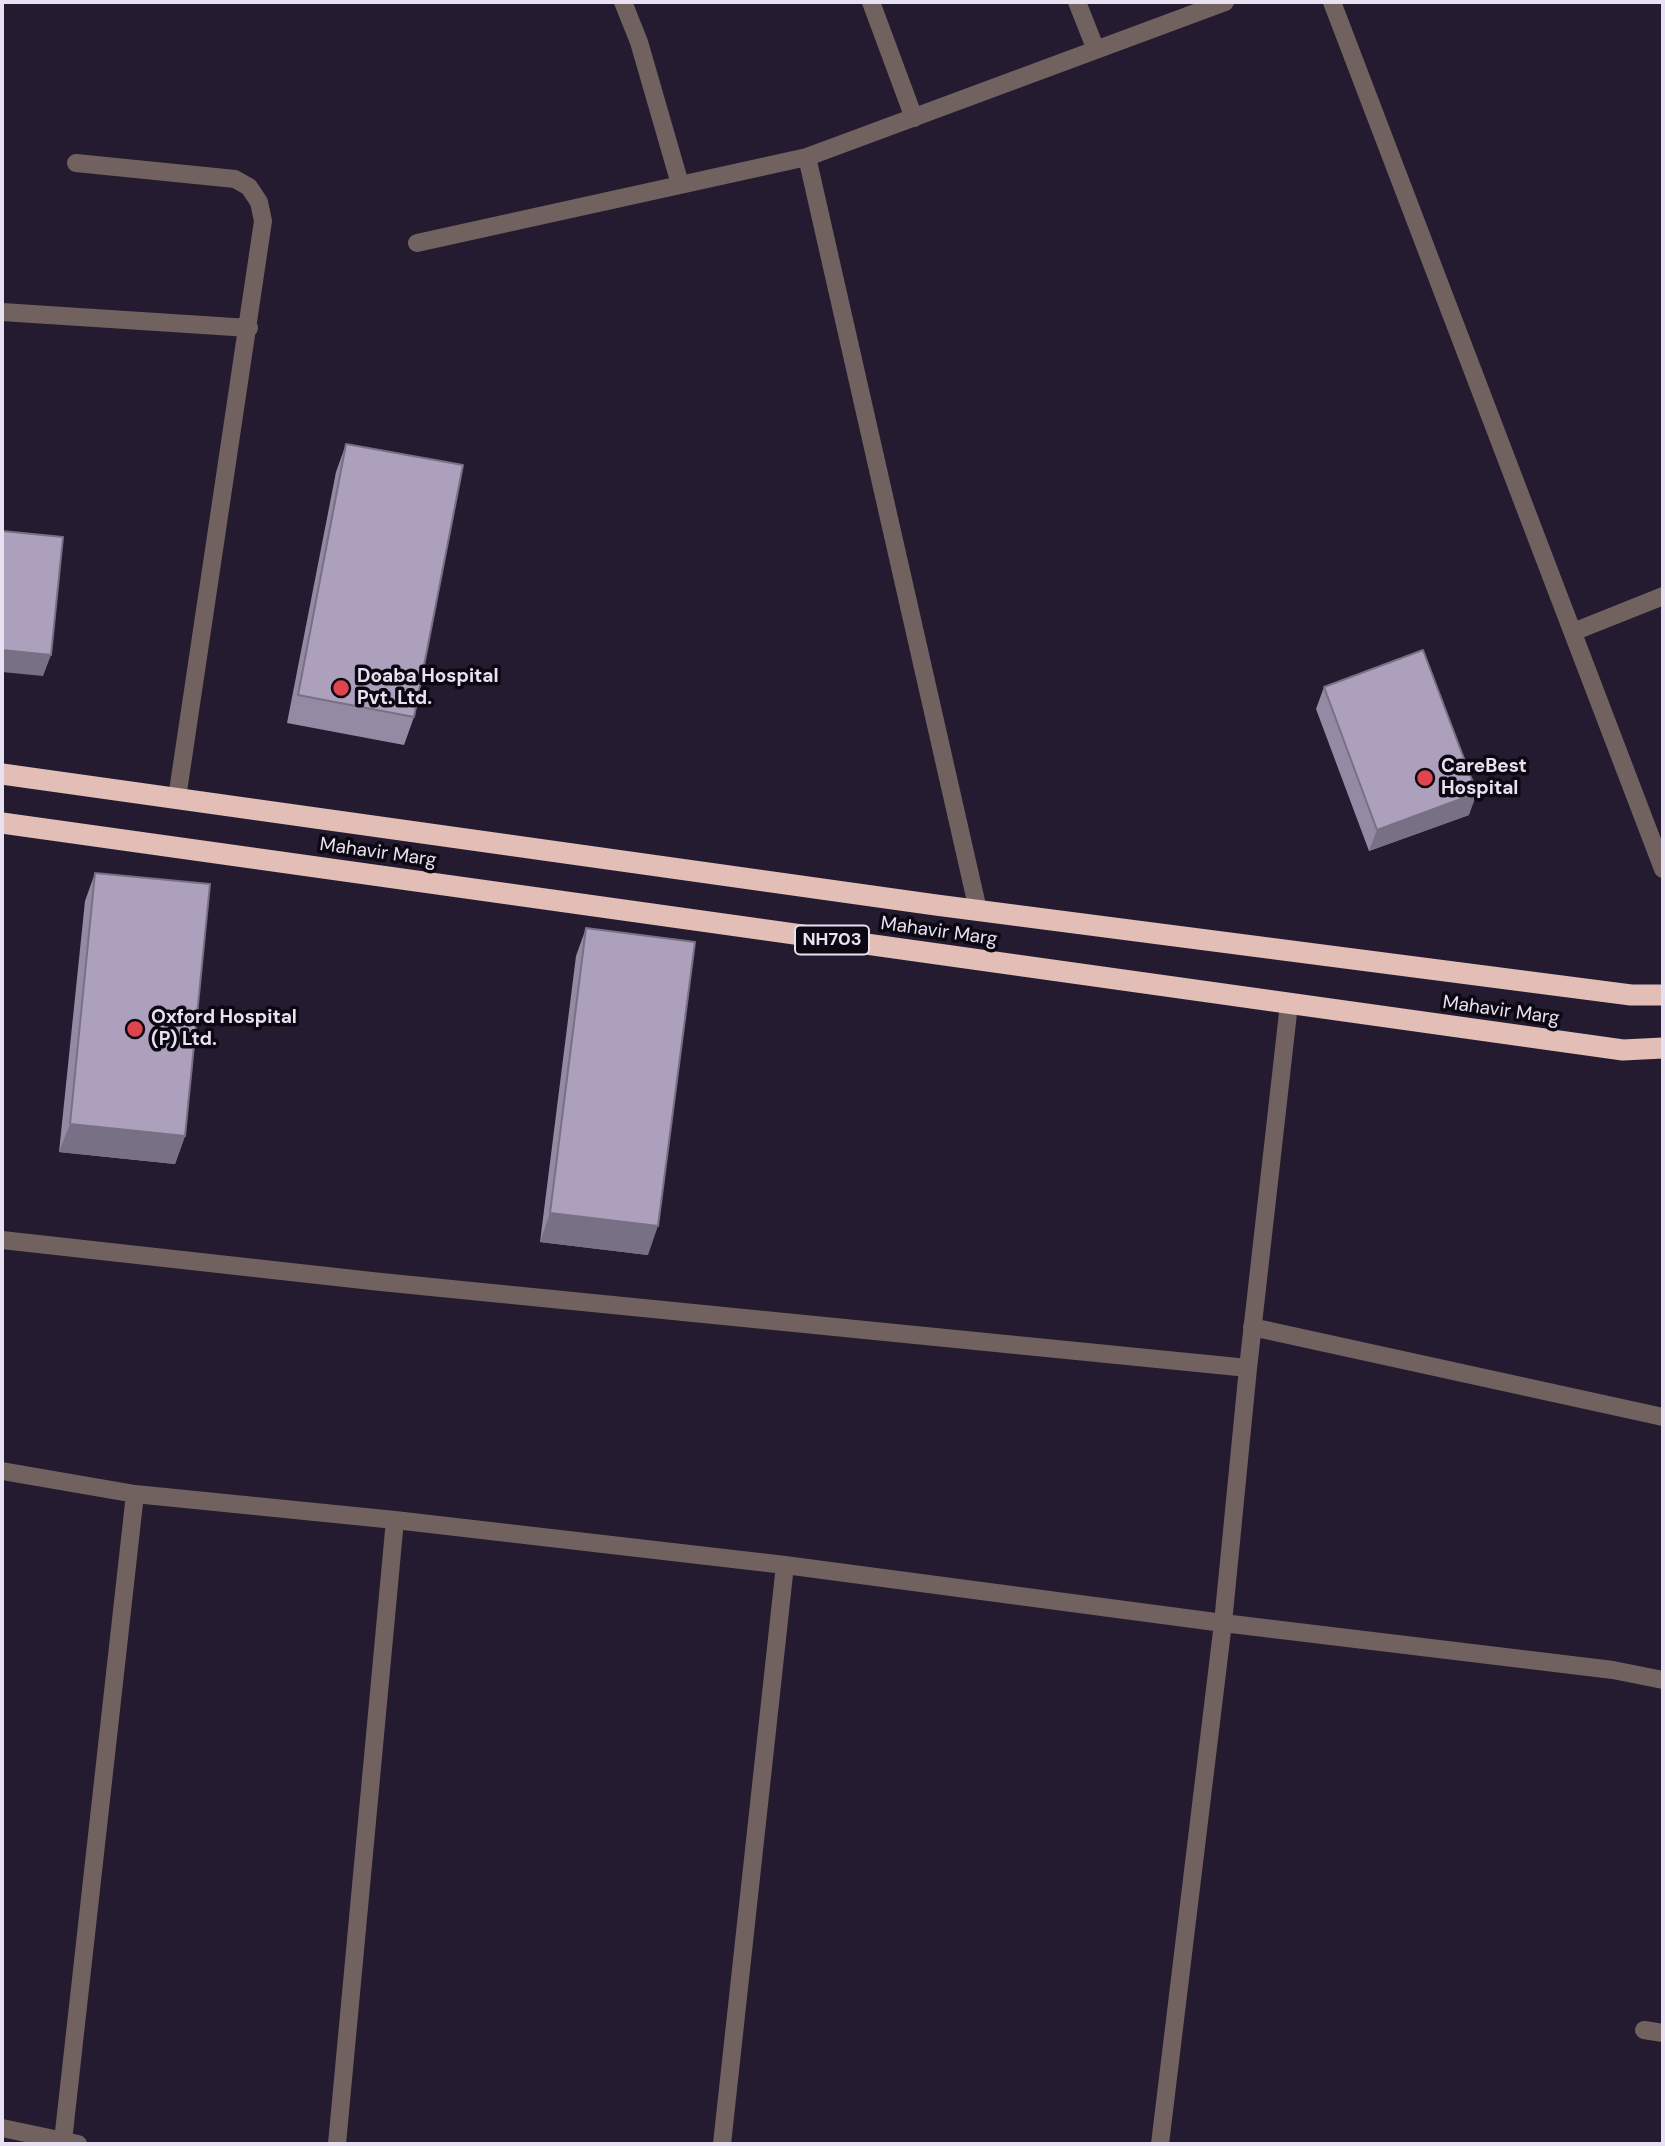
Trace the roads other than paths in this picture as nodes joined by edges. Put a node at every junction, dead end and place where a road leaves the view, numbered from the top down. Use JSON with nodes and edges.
{"nodes":[{"id":1,"x":624,"y":2,"type":"edge"},
{"id":2,"x":872,"y":2,"type":"edge"},
{"id":3,"x":1077,"y":2,"type":"edge"},
{"id":4,"x":1225,"y":2,"type":"edge"},
{"id":5,"x":1332,"y":2,"type":"edge"},
{"id":6,"x":1096,"y":50,"type":"junction"},
{"id":7,"x":914,"y":118,"type":"junction"},
{"id":8,"x":807,"y":158,"type":"junction"},
{"id":9,"x":76,"y":163,"type":"dead end"},
{"id":10,"x":680,"y":184,"type":"junction"},
{"id":11,"x":417,"y":243,"type":"dead end"},
{"id":12,"x":2,"y":312,"type":"edge"},
{"id":13,"x":249,"y":328,"type":"junction"},
{"id":14,"x":1663,"y":596,"type":"edge"},
{"id":15,"x":1573,"y":632,"type":"junction"},
{"id":16,"x":2,"y":774,"type":"edge"},
{"id":17,"x":177,"y":798,"type":"junction"},
{"id":18,"x":2,"y":823,"type":"edge"},
{"id":19,"x":1663,"y":869,"type":"edge"},
{"id":20,"x":978,"y":910,"type":"junction"},
{"id":21,"x":1663,"y":995,"type":"edge"},
{"id":22,"x":1289,"y":1004,"type":"junction"},
{"id":23,"x":1663,"y":1048,"type":"edge"},
{"id":24,"x":2,"y":1240,"type":"edge"},
{"id":25,"x":1252,"y":1327,"type":"junction"},
{"id":26,"x":1248,"y":1367,"type":"junction"},
{"id":27,"x":1663,"y":1417,"type":"edge"},
{"id":28,"x":2,"y":1471,"type":"edge"},
{"id":29,"x":135,"y":1494,"type":"junction"},
{"id":30,"x":395,"y":1520,"type":"junction"},
{"id":31,"x":785,"y":1565,"type":"junction"},
{"id":32,"x":1223,"y":1623,"type":"junction"},
{"id":33,"x":1663,"y":1680,"type":"edge"},
{"id":34,"x":1644,"y":2030,"type":"dead end"},
{"id":35,"x":1663,"y":2033,"type":"edge"},
{"id":36,"x":2,"y":2129,"type":"edge"},
{"id":37,"x":70,"y":2143,"type":"edge"},
{"id":38,"x":337,"y":2144,"type":"edge"},
{"id":39,"x":722,"y":2144,"type":"edge"},
{"id":40,"x":1160,"y":2144,"type":"edge"}],
"edges":[{"from":1,"to":10,"type":"street"},
{"from":2,"to":7,"type":"street"},
{"from":3,"to":6,"type":"street"},
{"from":4,"to":6,"type":"street"},
{"from":5,"to":15,"type":"street"},
{"from":6,"to":7,"type":"street"},
{"from":7,"to":8,"type":"street"},
{"from":8,"to":10,"type":"street"},
{"from":8,"to":20,"type":"street"},
{"from":9,"to":13,"type":"street"},
{"from":10,"to":11,"type":"street"},
{"from":12,"to":13,"type":"street"},
{"from":13,"to":17,"type":"street"},
{"from":14,"to":15,"type":"street"},
{"from":15,"to":19,"type":"street"},
{"from":16,"to":17,"type":"highway","name":"Mahavir Marg"},
{"from":17,"to":20,"type":"highway","name":"Mahavir Marg"},
{"from":18,"to":22,"type":"highway","name":"Mahavir Marg","number":"NH703"},
{"from":20,"to":21,"type":"highway","name":"Mahavir Marg"},
{"from":22,"to":23,"type":"highway","name":"Mahavir Marg","number":"NH703"},
{"from":22,"to":25,"type":"street"},
{"from":24,"to":26,"type":"street"},
{"from":25,"to":26,"type":"street"},
{"from":25,"to":27,"type":"street"},
{"from":26,"to":32,"type":"street"},
{"from":28,"to":29,"type":"street"},
{"from":29,"to":30,"type":"street"},
{"from":29,"to":37,"type":"street"},
{"from":30,"to":31,"type":"street"},
{"from":30,"to":38,"type":"street"},
{"from":31,"to":32,"type":"street"},
{"from":31,"to":39,"type":"street"},
{"from":32,"to":33,"type":"street"},
{"from":32,"to":40,"type":"street"},
{"from":34,"to":35,"type":"street"},
{"from":36,"to":37,"type":"street"}]}
